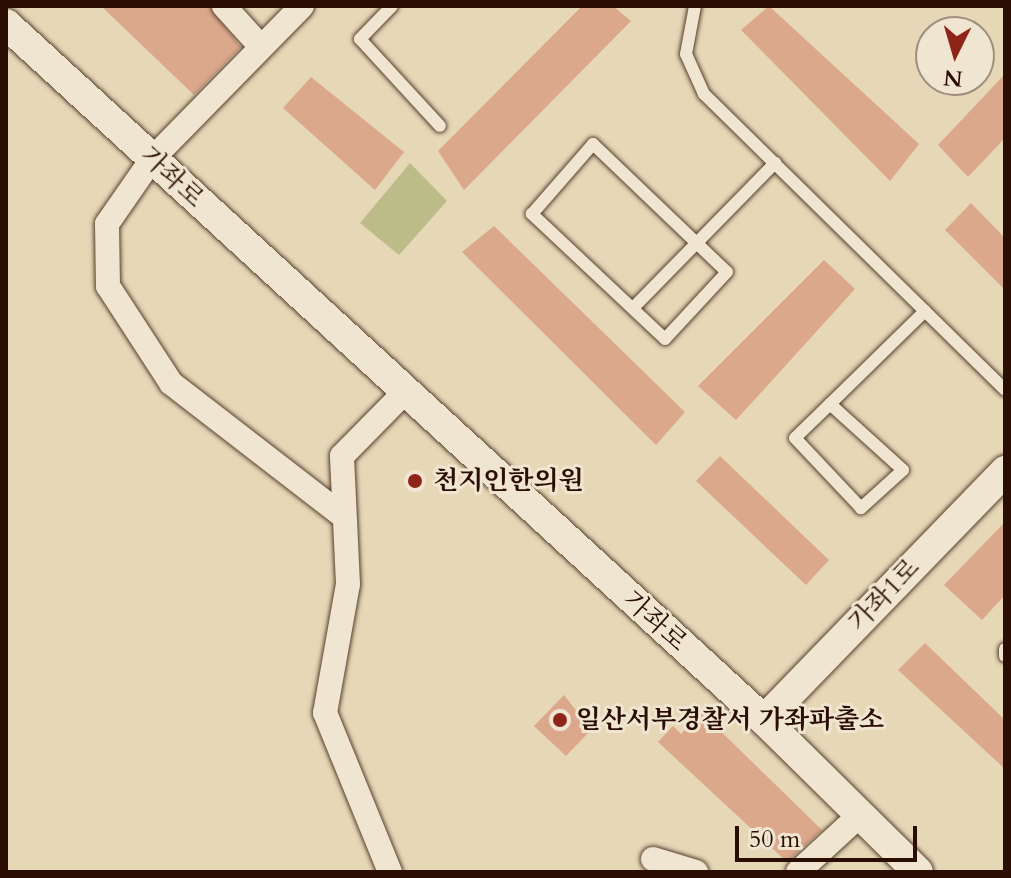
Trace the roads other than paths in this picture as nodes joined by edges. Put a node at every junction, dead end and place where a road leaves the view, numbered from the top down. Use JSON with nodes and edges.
{"nodes":[{"id":1,"x":224,"y":6,"type":"edge"},
{"id":2,"x":302,"y":6,"type":"edge"},
{"id":3,"x":392,"y":6,"type":"edge"},
{"id":4,"x":695,"y":6,"type":"edge"},
{"id":5,"x":10,"y":23,"type":"edge"},
{"id":6,"x":261,"y":47,"type":"junction"},
{"id":7,"x":440,"y":126,"type":"dead end"},
{"id":8,"x":152,"y":159,"type":"junction"},
{"id":9,"x":775,"y":163,"type":"junction"},
{"id":10,"x":697,"y":243,"type":"junction"},
{"id":11,"x":634,"y":307,"type":"junction"},
{"id":12,"x":925,"y":311,"type":"junction"},
{"id":13,"x":1005,"y":390,"type":"edge"},
{"id":14,"x":405,"y":392,"type":"junction"},
{"id":15,"x":830,"y":404,"type":"junction"},
{"id":16,"x":1005,"y":471,"type":"edge"},
{"id":17,"x":342,"y":515,"type":"junction"},
{"id":18,"x":1005,"y":649,"type":"edge"},
{"id":19,"x":1005,"y":656,"type":"edge"},
{"id":20,"x":764,"y":720,"type":"junction"},
{"id":21,"x":861,"y":814,"type":"junction"},
{"id":22,"x":653,"y":859,"type":"dead end"},
{"id":23,"x":903,"y":866,"type":"edge"},
{"id":24,"x":390,"y":872,"type":"edge"},
{"id":25,"x":696,"y":872,"type":"edge"},
{"id":26,"x":798,"y":872,"type":"edge"}],
"edges":[{"from":1,"to":6,"type":"street"},
{"from":2,"to":6,"type":"street"},
{"from":3,"to":7,"type":"lane"},
{"from":4,"to":9,"type":"lane"},
{"from":5,"to":8,"type":"street","name":"가좌로"},
{"from":6,"to":8,"type":"street"},
{"from":8,"to":14,"type":"street","name":"가좌로"},
{"from":8,"to":17,"type":"street"},
{"from":9,"to":10,"type":"lane"},
{"from":9,"to":12,"type":"lane"},
{"from":10,"to":11,"type":"lane"},
{"from":10,"to":11,"type":"lane"},
{"from":10,"to":11,"type":"lane"},
{"from":12,"to":13,"type":"lane"},
{"from":12,"to":15,"type":"lane"},
{"from":14,"to":17,"type":"street"},
{"from":14,"to":20,"type":"street","name":"가좌로"},
{"from":15,"to":15,"type":"lane"},
{"from":16,"to":20,"type":"street","name":"가좌1로"},
{"from":17,"to":24,"type":"street"},
{"from":18,"to":19,"type":"lane"},
{"from":20,"to":21,"type":"street","name":"가좌로"},
{"from":21,"to":23,"type":"street","name":"가좌로"},
{"from":21,"to":26,"type":"street"},
{"from":22,"to":25,"type":"street"}]}
